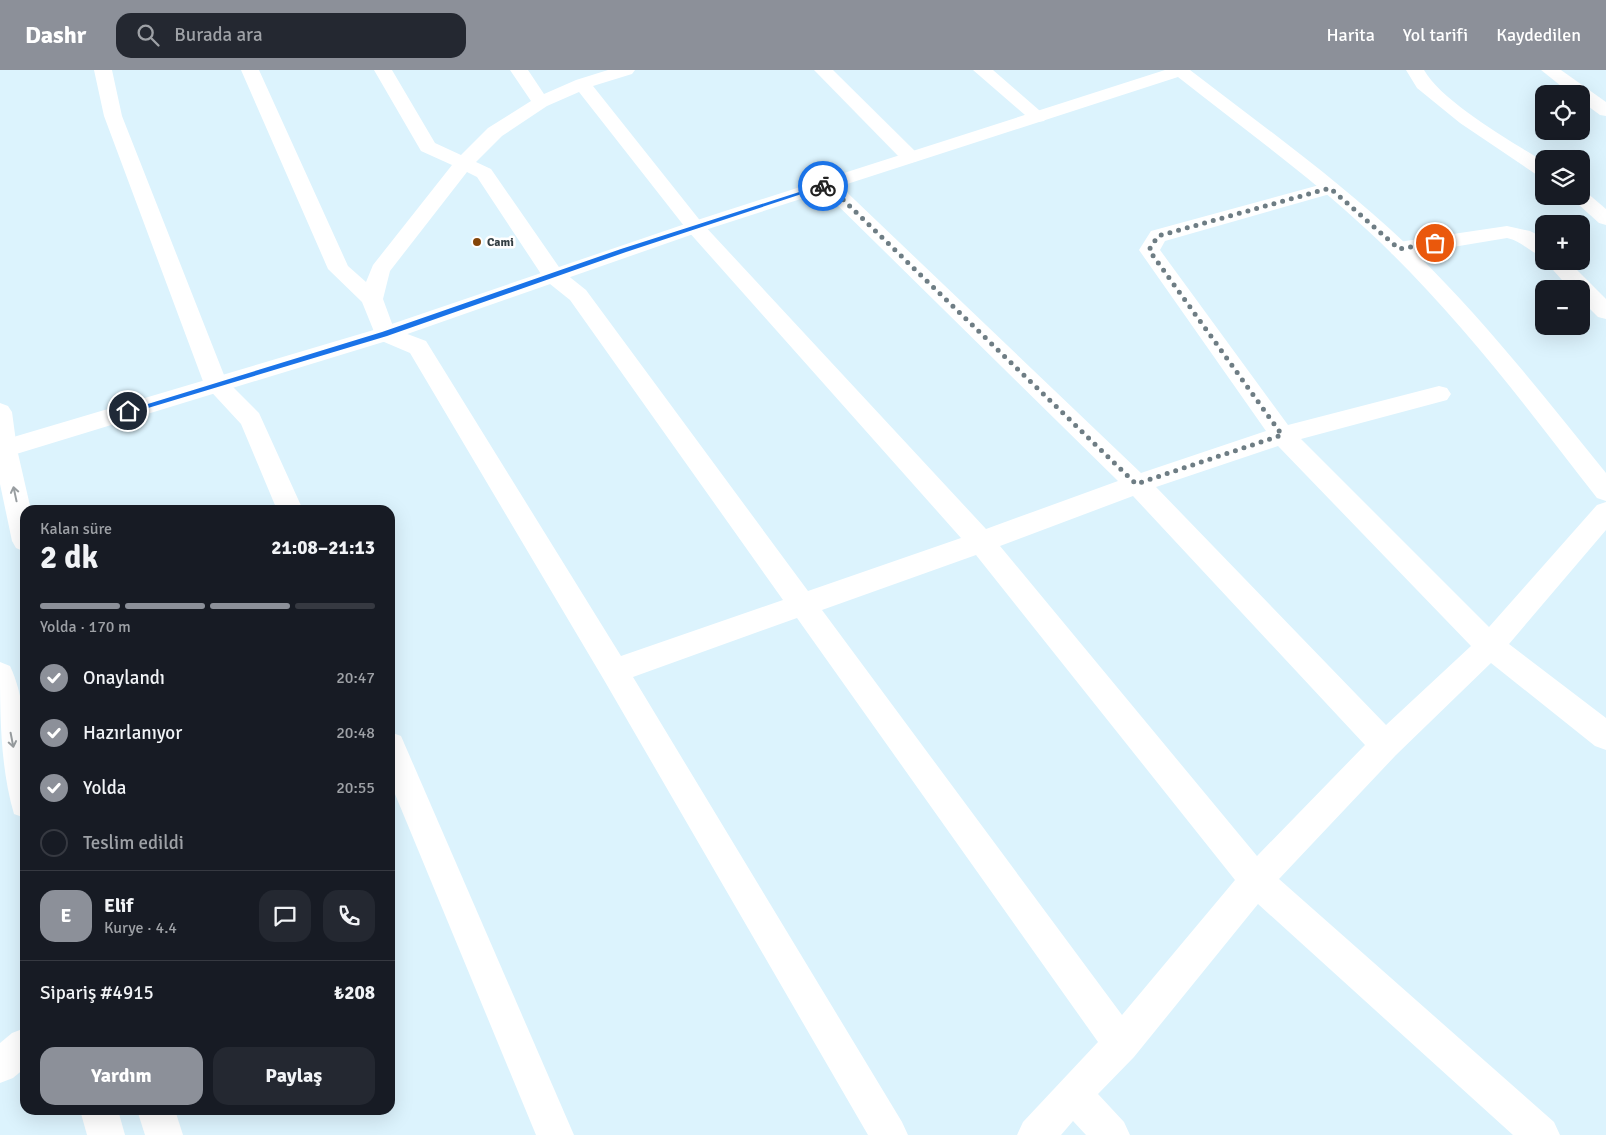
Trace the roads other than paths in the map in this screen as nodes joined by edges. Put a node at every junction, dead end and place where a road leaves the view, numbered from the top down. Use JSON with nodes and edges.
{"nodes":[{"id":1,"x":103,"y":70,"type":"edge"},
{"id":2,"x":250,"y":70,"type":"edge"},
{"id":3,"x":383,"y":70,"type":"edge"},
{"id":4,"x":519,"y":70,"type":"edge"},
{"id":5,"x":626,"y":70,"type":"edge"},
{"id":6,"x":823,"y":70,"type":"edge"},
{"id":7,"x":982,"y":70,"type":"edge"},
{"id":8,"x":1179,"y":70,"type":"edge"},
{"id":9,"x":1416,"y":70,"type":"edge"},
{"id":10,"x":1550,"y":70,"type":"edge"},
{"id":11,"x":582,"y":84,"type":"junction"},
{"id":12,"x":541,"y":102,"type":"junction"},
{"id":13,"x":1606,"y":111,"type":"edge"},
{"id":14,"x":1038,"y":117,"type":"junction"},
{"id":15,"x":910,"y":157,"type":"junction"},
{"id":16,"x":463,"y":164,"type":"junction"},
{"id":17,"x":1535,"y":165,"type":"edge"},
{"id":18,"x":827,"y":184,"type":"junction"},
{"id":19,"x":1330,"y":188,"type":"junction"},
{"id":20,"x":1590,"y":205,"type":"edge"},
{"id":21,"x":1606,"y":219,"type":"edge"},
{"id":22,"x":695,"y":227,"type":"junction"},
{"id":23,"x":1535,"y":241,"type":"edge"},
{"id":24,"x":1399,"y":249,"type":"junction"},
{"id":25,"x":1564,"y":270,"type":"edge"},
{"id":26,"x":553,"y":275,"type":"junction"},
{"id":27,"x":372,"y":299,"type":"junction"},
{"id":28,"x":1606,"y":312,"type":"edge"},
{"id":29,"x":385,"y":334,"type":"junction"},
{"id":30,"x":216,"y":384,"type":"junction"},
{"id":31,"x":1440,"y":394,"type":"dead end"},
{"id":32,"x":0,"y":412,"type":"edge"},
{"id":33,"x":1282,"y":435,"type":"junction"},
{"id":34,"x":3,"y":450,"type":"edge"},
{"id":35,"x":1136,"y":484,"type":"junction"},
{"id":36,"x":1606,"y":491,"type":"edge"},
{"id":37,"x":288,"y":505,"type":"edge"},
{"id":38,"x":1606,"y":512,"type":"edge"},
{"id":39,"x":20,"y":520,"type":"edge"},
{"id":40,"x":981,"y":542,"type":"junction"},
{"id":41,"x":803,"y":604,"type":"junction"},
{"id":42,"x":1490,"y":646,"type":"junction"},
{"id":43,"x":614,"y":671,"type":"junction"},
{"id":44,"x":0,"y":675,"type":"edge"},
{"id":45,"x":1606,"y":736,"type":"edge"},
{"id":46,"x":1386,"y":745,"type":"junction"},
{"id":47,"x":395,"y":758,"type":"edge"},
{"id":48,"x":20,"y":778,"type":"edge"},
{"id":49,"x":1256,"y":880,"type":"junction"},
{"id":50,"x":1121,"y":1044,"type":"junction"},
{"id":51,"x":20,"y":1050,"type":"edge"},
{"id":52,"x":0,"y":1065,"type":"edge"},
{"id":53,"x":1073,"y":1094,"type":"junction"},
{"id":54,"x":100,"y":1115,"type":"edge"},
{"id":55,"x":158,"y":1115,"type":"edge"},
{"id":56,"x":106,"y":1135,"type":"edge"},
{"id":57,"x":164,"y":1135,"type":"edge"},
{"id":58,"x":555,"y":1135,"type":"edge"},
{"id":59,"x":889,"y":1135,"type":"edge"},
{"id":60,"x":1036,"y":1135,"type":"edge"},
{"id":61,"x":1111,"y":1135,"type":"edge"},
{"id":62,"x":1541,"y":1135,"type":"edge"}],
"edges":[{"from":1,"to":30,"type":"street"},
{"from":2,"to":27,"type":"street"},
{"from":3,"to":16,"type":"street"},
{"from":4,"to":12,"type":"street"},
{"from":5,"to":11,"type":"street"},
{"from":6,"to":15,"type":"street"},
{"from":7,"to":14,"type":"street"},
{"from":8,"to":14,"type":"street"},
{"from":8,"to":19,"type":"street"},
{"from":9,"to":17,"type":"street"},
{"from":10,"to":13,"type":"street"},
{"from":11,"to":12,"type":"street"},
{"from":11,"to":22,"type":"street"},
{"from":12,"to":16,"type":"street"},
{"from":14,"to":15,"type":"street"},
{"from":15,"to":18,"type":"street"},
{"from":16,"to":26,"type":"street"},
{"from":16,"to":27,"type":"street"},
{"from":18,"to":22,"type":"street"},
{"from":18,"to":35,"type":"street"},
{"from":19,"to":24,"type":"street"},
{"from":19,"to":33,"type":"street"},
{"from":20,"to":21,"type":"street"},
{"from":22,"to":26,"type":"street"},
{"from":22,"to":40,"type":"street"},
{"from":23,"to":24,"type":"street"},
{"from":24,"to":36,"type":"street"},
{"from":25,"to":28,"type":"street"},
{"from":26,"to":29,"type":"street"},
{"from":26,"to":41,"type":"street"},
{"from":27,"to":29,"type":"street"},
{"from":29,"to":30,"type":"street"},
{"from":29,"to":43,"type":"street"},
{"from":30,"to":34,"type":"street"},
{"from":30,"to":37,"type":"street"},
{"from":31,"to":33,"type":"street"},
{"from":32,"to":34,"type":"street"},
{"from":33,"to":35,"type":"street"},
{"from":33,"to":42,"type":"street"},
{"from":39,"to":34,"type":"street","one_way":true},
{"from":35,"to":40,"type":"street"},
{"from":35,"to":46,"type":"street"},
{"from":38,"to":42,"type":"street"},
{"from":40,"to":41,"type":"street"},
{"from":40,"to":49,"type":"street"},
{"from":41,"to":43,"type":"street"},
{"from":41,"to":50,"type":"street"},
{"from":42,"to":45,"type":"street"},
{"from":42,"to":46,"type":"street"},
{"from":43,"to":59,"type":"street"},
{"from":44,"to":48,"type":"street","one_way":true},
{"from":46,"to":49,"type":"street"},
{"from":47,"to":58,"type":"street"},
{"from":49,"to":50,"type":"street"},
{"from":49,"to":62,"type":"street"},
{"from":50,"to":53,"type":"street"},
{"from":51,"to":52,"type":"street"},
{"from":53,"to":60,"type":"street"},
{"from":53,"to":61,"type":"street"},
{"from":54,"to":56,"type":"street"},
{"from":55,"to":57,"type":"street"}]}
